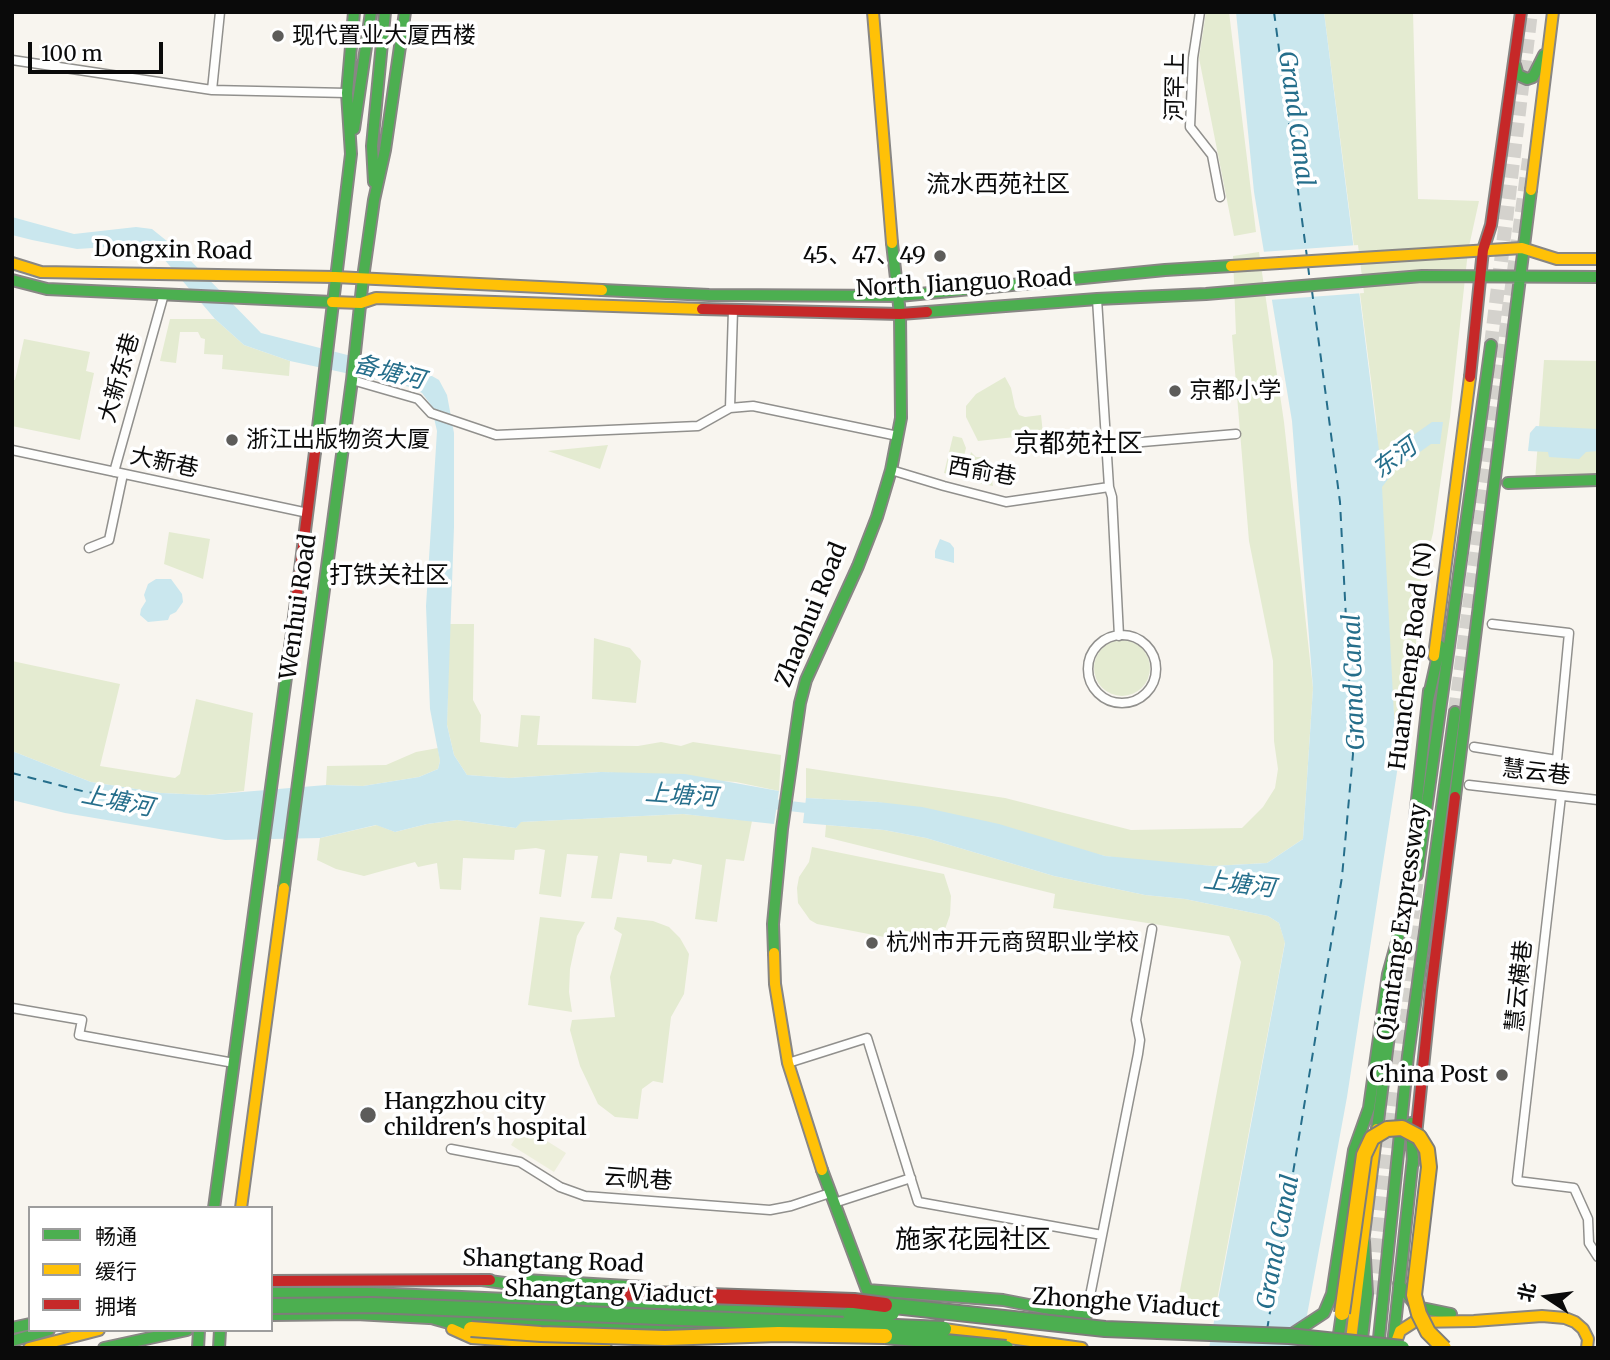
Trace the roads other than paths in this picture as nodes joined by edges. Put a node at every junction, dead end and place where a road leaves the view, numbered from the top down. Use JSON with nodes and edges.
{"nodes":[{"id":1,"x":220,"y":12,"type":"edge"},
{"id":2,"x":354,"y":12,"type":"edge"},
{"id":3,"x":371,"y":12,"type":"edge"},
{"id":4,"x":386,"y":12,"type":"edge"},
{"id":5,"x":405,"y":12,"type":"edge"},
{"id":6,"x":873,"y":12,"type":"edge"},
{"id":7,"x":1200,"y":12,"type":"edge"},
{"id":8,"x":1521,"y":12,"type":"edge"},
{"id":9,"x":1553,"y":12,"type":"edge"},
{"id":10,"x":1549,"y":44,"type":"junction"},
{"id":11,"x":12,"y":60,"type":"edge"},
{"id":12,"x":1515,"y":64,"type":"junction"},
{"id":13,"x":212,"y":90,"type":"junction"},
{"id":14,"x":347,"y":93,"type":"junction"},
{"id":15,"x":351,"y":154,"type":"junction"},
{"id":16,"x":1220,"y":197,"type":"dead end"},
{"id":17,"x":374,"y":200,"type":"junction"},
{"id":18,"x":1522,"y":248,"type":"junction"},
{"id":19,"x":1483,"y":250,"type":"junction"},
{"id":20,"x":1598,"y":259,"type":"edge"},
{"id":21,"x":12,"y":263,"type":"edge"},
{"id":22,"x":335,"y":276,"type":"junction"},
{"id":23,"x":1520,"y":276,"type":"junction"},
{"id":24,"x":1480,"y":277,"type":"junction"},
{"id":25,"x":363,"y":278,"type":"junction"},
{"id":26,"x":1598,"y":278,"type":"edge"},
{"id":27,"x":12,"y":280,"type":"edge"},
{"id":28,"x":164,"y":294,"type":"junction"},
{"id":29,"x":899,"y":296,"type":"junction"},
{"id":30,"x":1097,"y":299,"type":"junction"},
{"id":31,"x":332,"y":302,"type":"junction"},
{"id":32,"x":361,"y":303,"type":"junction"},
{"id":33,"x":733,"y":310,"type":"junction"},
{"id":34,"x":900,"y":314,"type":"junction"},
{"id":35,"x":1491,"y":345,"type":"tunnel mouth"},
{"id":36,"x":352,"y":380,"type":"junction"},
{"id":37,"x":730,"y":408,"type":"junction"},
{"id":38,"x":1236,"y":433,"type":"dead end"},
{"id":39,"x":898,"y":436,"type":"junction"},
{"id":40,"x":1107,"y":445,"type":"junction"},
{"id":41,"x":12,"y":450,"type":"edge"},
{"id":42,"x":891,"y":470,"type":"junction"},
{"id":43,"x":119,"y":473,"type":"junction"},
{"id":44,"x":1598,"y":480,"type":"edge"},
{"id":45,"x":1508,"y":483,"type":"dead end"},
{"id":46,"x":1109,"y":487,"type":"junction"},
{"id":47,"x":308,"y":513,"type":"junction"},
{"id":48,"x":1467,"y":519,"type":"junction"},
{"id":49,"x":89,"y":548,"type":"dead end"},
{"id":50,"x":1492,"y":624,"type":"dead end"},
{"id":51,"x":1119,"y":636,"type":"junction"},
{"id":52,"x":1428,"y":700,"type":"junction"},
{"id":53,"x":1455,"y":712,"type":"tunnel mouth"},
{"id":54,"x":1474,"y":747,"type":"dead end"},
{"id":55,"x":1469,"y":785,"type":"dead end"},
{"id":56,"x":1561,"y":796,"type":"junction"},
{"id":57,"x":1598,"y":800,"type":"edge"},
{"id":58,"x":1417,"y":874,"type":"tunnel mouth"},
{"id":59,"x":1403,"y":920,"type":"junction"},
{"id":60,"x":1152,"y":929,"type":"dead end"},
{"id":61,"x":1417,"y":986,"type":"junction"},
{"id":62,"x":12,"y":1008,"type":"edge"},
{"id":63,"x":234,"y":1063,"type":"junction"},
{"id":64,"x":788,"y":1063,"type":"junction"},
{"id":65,"x":451,"y":1149,"type":"dead end"},
{"id":66,"x":1413,"y":1164,"type":"junction"},
{"id":67,"x":911,"y":1178,"type":"junction"},
{"id":68,"x":832,"y":1198,"type":"junction"},
{"id":69,"x":214,"y":1206,"type":"edge"},
{"id":70,"x":241,"y":1206,"type":"edge"},
{"id":71,"x":1102,"y":1236,"type":"junction"},
{"id":72,"x":1364,"y":1242,"type":"junction"},
{"id":73,"x":1598,"y":1257,"type":"edge"},
{"id":74,"x":482,"y":1280,"type":"junction"},
{"id":75,"x":273,"y":1281,"type":"edge"},
{"id":76,"x":1399,"y":1284,"type":"junction"},
{"id":77,"x":867,"y":1290,"type":"junction"},
{"id":78,"x":273,"y":1293,"type":"edge"},
{"id":79,"x":273,"y":1306,"type":"edge"},
{"id":80,"x":874,"y":1308,"type":"junction"},
{"id":81,"x":932,"y":1312,"type":"junction"},
{"id":82,"x":273,"y":1315,"type":"edge"},
{"id":83,"x":1086,"y":1316,"type":"joint"},
{"id":84,"x":1445,"y":1317,"type":"junction"},
{"id":85,"x":431,"y":1318,"type":"junction"},
{"id":86,"x":944,"y":1329,"type":"junction"},
{"id":87,"x":669,"y":1330,"type":"junction"},
{"id":88,"x":42,"y":1332,"type":"edge"},
{"id":89,"x":91,"y":1332,"type":"edge"},
{"id":90,"x":178,"y":1332,"type":"edge"},
{"id":91,"x":1289,"y":1336,"type":"junction"},
{"id":92,"x":472,"y":1338,"type":"edge"},
{"id":93,"x":1598,"y":1338,"type":"edge"},
{"id":94,"x":12,"y":1340,"type":"edge"},
{"id":95,"x":887,"y":1344,"type":"edge"},
{"id":96,"x":978,"y":1344,"type":"junction"},
{"id":97,"x":29,"y":1348,"type":"edge"},
{"id":98,"x":104,"y":1348,"type":"edge"},
{"id":99,"x":606,"y":1348,"type":"edge"},
{"id":100,"x":644,"y":1348,"type":"edge"},
{"id":101,"x":668,"y":1348,"type":"edge"},
{"id":102,"x":1006,"y":1348,"type":"edge"},
{"id":103,"x":1082,"y":1348,"type":"edge"},
{"id":104,"x":1338,"y":1348,"type":"edge"},
{"id":105,"x":1350,"y":1348,"type":"edge"},
{"id":106,"x":1361,"y":1348,"type":"edge"},
{"id":107,"x":1378,"y":1348,"type":"edge"},
{"id":108,"x":1393,"y":1348,"type":"edge"},
{"id":109,"x":1402,"y":1348,"type":"edge"},
{"id":110,"x":1444,"y":1348,"type":"edge"},
{"id":111,"x":1587,"y":1348,"type":"edge"}],
"edges":[{"from":1,"to":13,"type":"street"},
{"from":2,"to":14,"type":"main road","name":"Wenhui Road"},
{"from":3,"to":15,"type":"main road"},
{"from":4,"to":17,"type":"main road"},
{"from":5,"to":17,"type":"main road","name":"Wenhui Road"},
{"from":6,"to":29,"type":"main road","name":"Zhaohui Road"},
{"from":7,"to":16,"type":"street","name":"河罕上"},
{"from":8,"to":12,"type":"main road","name":"Huancheng Road (N)"},
{"from":9,"to":10,"type":"main road"},
{"from":10,"to":12,"type":"main road"},
{"from":10,"to":18,"type":"main road"},
{"from":11,"to":13,"type":"street"},
{"from":12,"to":19,"type":"main road","name":"Huancheng Road (N)"},
{"from":13,"to":14,"type":"street"},
{"from":14,"to":15,"type":"main road","name":"Wenhui Road"},
{"from":15,"to":22,"type":"main road","name":"Wenhui Road"},
{"from":17,"to":25,"type":"main road","name":"Wenhui Road"},
{"from":18,"to":19,"type":"main road","name":"North Jianguo Road"},
{"from":18,"to":20,"type":"main road","name":"North Jianguo Road"},
{"from":18,"to":23,"type":"main road"},
{"from":19,"to":24,"type":"main road","name":"Huancheng Road (N)"},
{"from":19,"to":29,"type":"main road","name":"North Jianguo Road"},
{"from":21,"to":22,"type":"main road","name":"Dongxin Road"},
{"from":22,"to":25,"type":"main road","name":"North Jianguo Road"},
{"from":22,"to":31,"type":"main road","name":"Wenhui Road"},
{"from":23,"to":24,"type":"main road","name":"North Jianguo Road"},
{"from":23,"to":26,"type":"main road","name":"North Jianguo Road"},
{"from":23,"to":66,"type":"main road"},
{"from":24,"to":30,"type":"main road","name":"North Jianguo Road"},
{"from":24,"to":52,"type":"main road","name":"Huancheng Road (N)"},
{"from":25,"to":29,"type":"main road","name":"North Jianguo Road"},
{"from":25,"to":32,"type":"main road","name":"Wenhui Road"},
{"from":27,"to":28,"type":"main road","name":"Dongxin Road"},
{"from":28,"to":31,"type":"main road","name":"Dongxin Road"},
{"from":28,"to":43,"type":"street","name":"大新东巷"},
{"from":29,"to":34,"type":"main road","name":"Zhaohui Road"},
{"from":30,"to":34,"type":"main road","name":"North Jianguo Road"},
{"from":30,"to":40,"type":"street"},
{"from":31,"to":32,"type":"main road","name":"North Jianguo Road"},
{"from":31,"to":47,"type":"main road","name":"Wenhui Road"},
{"from":32,"to":33,"type":"main road","name":"North Jianguo Road"},
{"from":32,"to":36,"type":"main road","name":"Wenhui Road"},
{"from":33,"to":34,"type":"main road","name":"North Jianguo Road"},
{"from":33,"to":37,"type":"street"},
{"from":34,"to":39,"type":"main road","name":"Zhaohui Road"},
{"from":35,"to":48,"type":"main road","name":"Qiantang Expressway"},
{"from":36,"to":37,"type":"street"},
{"from":36,"to":70,"type":"main road","name":"Wenhui Road"},
{"from":37,"to":39,"type":"street"},
{"from":38,"to":40,"type":"street"},
{"from":39,"to":42,"type":"main road","name":"Zhaohui Road"},
{"from":40,"to":46,"type":"street"},
{"from":41,"to":43,"type":"street","name":"大新巷"},
{"from":42,"to":46,"type":"street","name":"西俞巷"},
{"from":42,"to":64,"type":"main road","name":"Zhaohui Road"},
{"from":43,"to":47,"type":"street","name":"大新巷"},
{"from":43,"to":49,"type":"street","name":"大新东巷"},
{"from":44,"to":45,"type":"main road"},
{"from":46,"to":51,"type":"street"},
{"from":47,"to":63,"type":"main road","name":"Wenhui Road"},
{"from":48,"to":52,"type":"main road"},
{"from":48,"to":58,"type":"main road","name":"Qiantang Expressway"},
{"from":50,"to":54,"type":"street"},
{"from":51,"to":51,"type":"street"},
{"from":52,"to":59,"type":"main road","name":"Huancheng Road (N)"},
{"from":53,"to":61,"type":"main road","name":"Qiantang Expressway"},
{"from":55,"to":56,"type":"street","name":"慧云巷"},
{"from":56,"to":57,"type":"street","name":"慧云巷"},
{"from":56,"to":73,"type":"street","name":"慧云横巷"},
{"from":59,"to":72,"type":"main road","name":"Huancheng Road (N)"},
{"from":59,"to":91,"type":"main road"},
{"from":60,"to":71,"type":"street"},
{"from":61,"to":66,"type":"main road"},
{"from":61,"to":107,"type":"main road","name":"Qiantang Expressway"},
{"from":62,"to":63,"type":"street"},
{"from":63,"to":69,"type":"main road","name":"Wenhui Road"},
{"from":64,"to":67,"type":"street"},
{"from":64,"to":68,"type":"main road","name":"Zhaohui Road"},
{"from":65,"to":68,"type":"street","name":"云帆巷"},
{"from":66,"to":76,"type":"main road"},
{"from":67,"to":68,"type":"street","name":"云帆巷"},
{"from":67,"to":71,"type":"street"},
{"from":68,"to":77,"type":"main road","name":"Zhaohui Road"},
{"from":71,"to":83,"type":"street"},
{"from":72,"to":105,"type":"main road","name":"Huancheng Road (N)"},
{"from":72,"to":106,"type":"main road"},
{"from":74,"to":75,"type":"main road","name":"Shangtang Road"},
{"from":74,"to":80,"type":"main road","name":"Shangtang Road"},
{"from":74,"to":81,"type":"main road","bridge":true},
{"from":76,"to":84,"type":"main road"},
{"from":76,"to":108,"type":"main road"},
{"from":77,"to":80,"type":"main road","name":"Zhaohui Road"},
{"from":77,"to":83,"type":"main road"},
{"from":78,"to":81,"type":"main road","name":"Shangtang Viaduct","bridge":true},
{"from":79,"to":86,"type":"main road","name":"Shangtang Viaduct","bridge":true},
{"from":80,"to":95,"type":"main road","name":"Zhaohui Road"},
{"from":81,"to":91,"type":"main road","name":"Zhonghe Viaduct","bridge":true},
{"from":82,"to":85,"type":"main road"},
{"from":84,"to":93,"type":"main road"},
{"from":84,"to":108,"type":"main road"},
{"from":84,"to":111,"type":"main road"},
{"from":85,"to":87,"type":"main road"},
{"from":85,"to":92,"type":"main road"},
{"from":86,"to":96,"type":"main road","bridge":true},
{"from":86,"to":103,"type":"main road","name":"Zhonghe Viaduct"},
{"from":87,"to":95,"type":"main road"},
{"from":87,"to":100,"type":"main road"},
{"from":87,"to":101,"type":"street"},
{"from":88,"to":94,"type":"main road"},
{"from":89,"to":97,"type":"main road"},
{"from":90,"to":98,"type":"main road"},
{"from":91,"to":109,"type":"main road","name":"Zhonghe Viaduct","bridge":true},
{"from":92,"to":96,"type":"main road","bridge":true},
{"from":92,"to":99,"type":"main road"},
{"from":96,"to":102,"type":"main road","bridge":true},
{"from":104,"to":110,"type":"main road","bridge":true}]}
